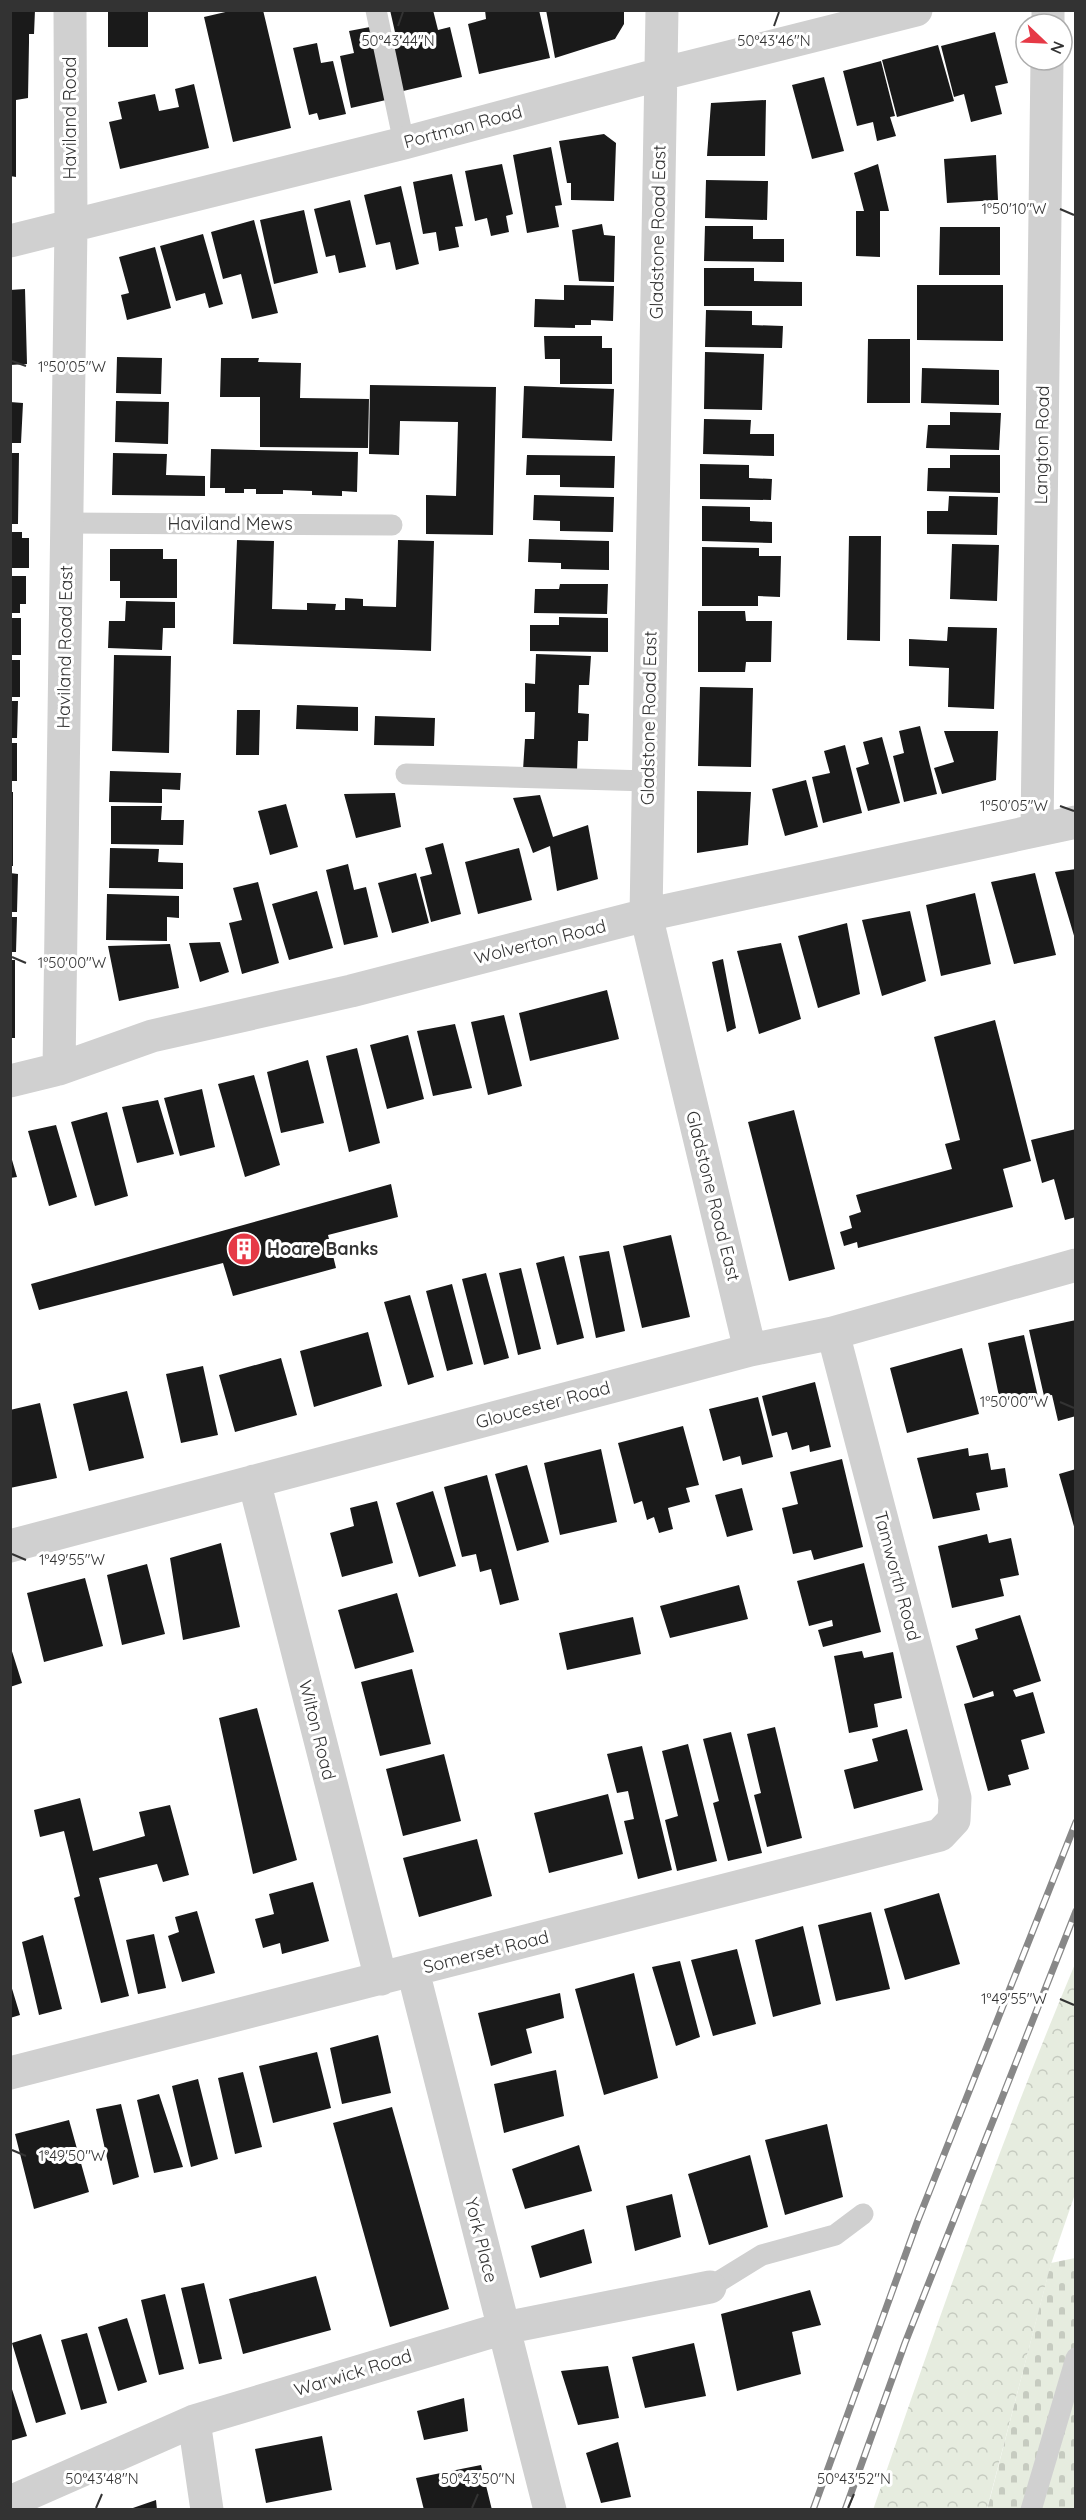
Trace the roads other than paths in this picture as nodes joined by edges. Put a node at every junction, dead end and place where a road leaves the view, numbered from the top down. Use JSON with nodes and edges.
{"nodes":[{"id":1,"x":70,"y":10,"type":"edge"},
{"id":2,"x":376,"y":10,"type":"edge"},
{"id":3,"x":662,"y":10,"type":"edge"},
{"id":4,"x":916,"y":10,"type":"edge"},
{"id":5,"x":1047,"y":72,"type":"edge"},
{"id":6,"x":661,"y":74,"type":"junction"},
{"id":7,"x":404,"y":143,"type":"junction"},
{"id":8,"x":70,"y":226,"type":"junction"},
{"id":9,"x":10,"y":241,"type":"edge"},
{"id":10,"x":67,"y":523,"type":"junction"},
{"id":11,"x":392,"y":525,"type":"dead end"},
{"id":12,"x":406,"y":774,"type":"dead end"},
{"id":13,"x":648,"y":782,"type":"junction"},
{"id":14,"x":1076,"y":822,"type":"edge"},
{"id":15,"x":1038,"y":830,"type":"junction"},
{"id":16,"x":646,"y":915,"type":"junction"},
{"id":17,"x":59,"y":1069,"type":"junction"},
{"id":18,"x":10,"y":1081,"type":"edge"},
{"id":19,"x":1076,"y":1266,"type":"edge"},
{"id":20,"x":833,"y":1332,"type":"junction"},
{"id":21,"x":750,"y":1350,"type":"junction"},
{"id":22,"x":254,"y":1482,"type":"junction"},
{"id":23,"x":10,"y":1546,"type":"edge"},
{"id":24,"x":954,"y":1820,"type":"joint"},
{"id":25,"x":413,"y":1971,"type":"junction"},
{"id":26,"x":381,"y":1979,"type":"junction"},
{"id":27,"x":10,"y":2073,"type":"edge"},
{"id":28,"x":863,"y":2214,"type":"dead end"},
{"id":29,"x":710,"y":2286,"type":"joint"},
{"id":30,"x":504,"y":2328,"type":"junction"},
{"id":31,"x":1076,"y":2358,"type":"edge"},
{"id":32,"x":194,"y":2421,"type":"junction"},
{"id":33,"x":10,"y":2502,"type":"edge"},
{"id":34,"x":207,"y":2510,"type":"edge"},
{"id":35,"x":550,"y":2510,"type":"edge"},
{"id":36,"x":1031,"y":2510,"type":"edge"}],
"edges":[{"from":1,"to":8,"type":"street","name":"Haviland Road"},
{"from":2,"to":7,"type":"lane"},
{"from":3,"to":6,"type":"street","name":"Gladstone Road East"},
{"from":4,"to":6,"type":"street","name":"Portman Road"},
{"from":5,"to":15,"type":"street","name":"Langton Road"},
{"from":6,"to":7,"type":"street","name":"Portman Road"},
{"from":6,"to":13,"type":"street","name":"Gladstone Road East"},
{"from":7,"to":8,"type":"street","name":"Portman Road"},
{"from":8,"to":9,"type":"street","name":"Portman Road"},
{"from":8,"to":10,"type":"street","name":"Haviland Road East"},
{"from":10,"to":11,"type":"lane","name":"Haviland Mews"},
{"from":10,"to":17,"type":"street","name":"Haviland Road East"},
{"from":12,"to":13,"type":"lane"},
{"from":13,"to":16,"type":"street","name":"Gladstone Road East"},
{"from":14,"to":15,"type":"street","name":"Wolverton Road"},
{"from":15,"to":16,"type":"street","name":"Wolverton Road"},
{"from":16,"to":17,"type":"street","name":"Wolverton Road"},
{"from":16,"to":21,"type":"street","name":"Gladstone Road East"},
{"from":17,"to":18,"type":"street","name":"Wolverton Road"},
{"from":19,"to":20,"type":"street","name":"Gloucester Road"},
{"from":20,"to":21,"type":"street","name":"Gloucester Road"},
{"from":20,"to":24,"type":"street","name":"Tamworth Road"},
{"from":21,"to":22,"type":"street","name":"Gloucester Road"},
{"from":22,"to":23,"type":"street","name":"Gloucester Road"},
{"from":22,"to":26,"type":"street","name":"Wilton Road"},
{"from":24,"to":25,"type":"street","name":"Somerset Road"},
{"from":25,"to":26,"type":"street","name":"Somerset Road"},
{"from":25,"to":30,"type":"street","name":"York Place"},
{"from":26,"to":27,"type":"street","name":"Somerset Road"},
{"from":28,"to":29,"type":"lane"},
{"from":29,"to":30,"type":"street","name":"Warwick Road"},
{"from":30,"to":32,"type":"street","name":"Warwick Road"},
{"from":30,"to":35,"type":"street","name":"York Place"},
{"from":31,"to":36,"type":"lane"},
{"from":32,"to":33,"type":"street","name":"Warwick Road"},
{"from":32,"to":34,"type":"street"}]}
